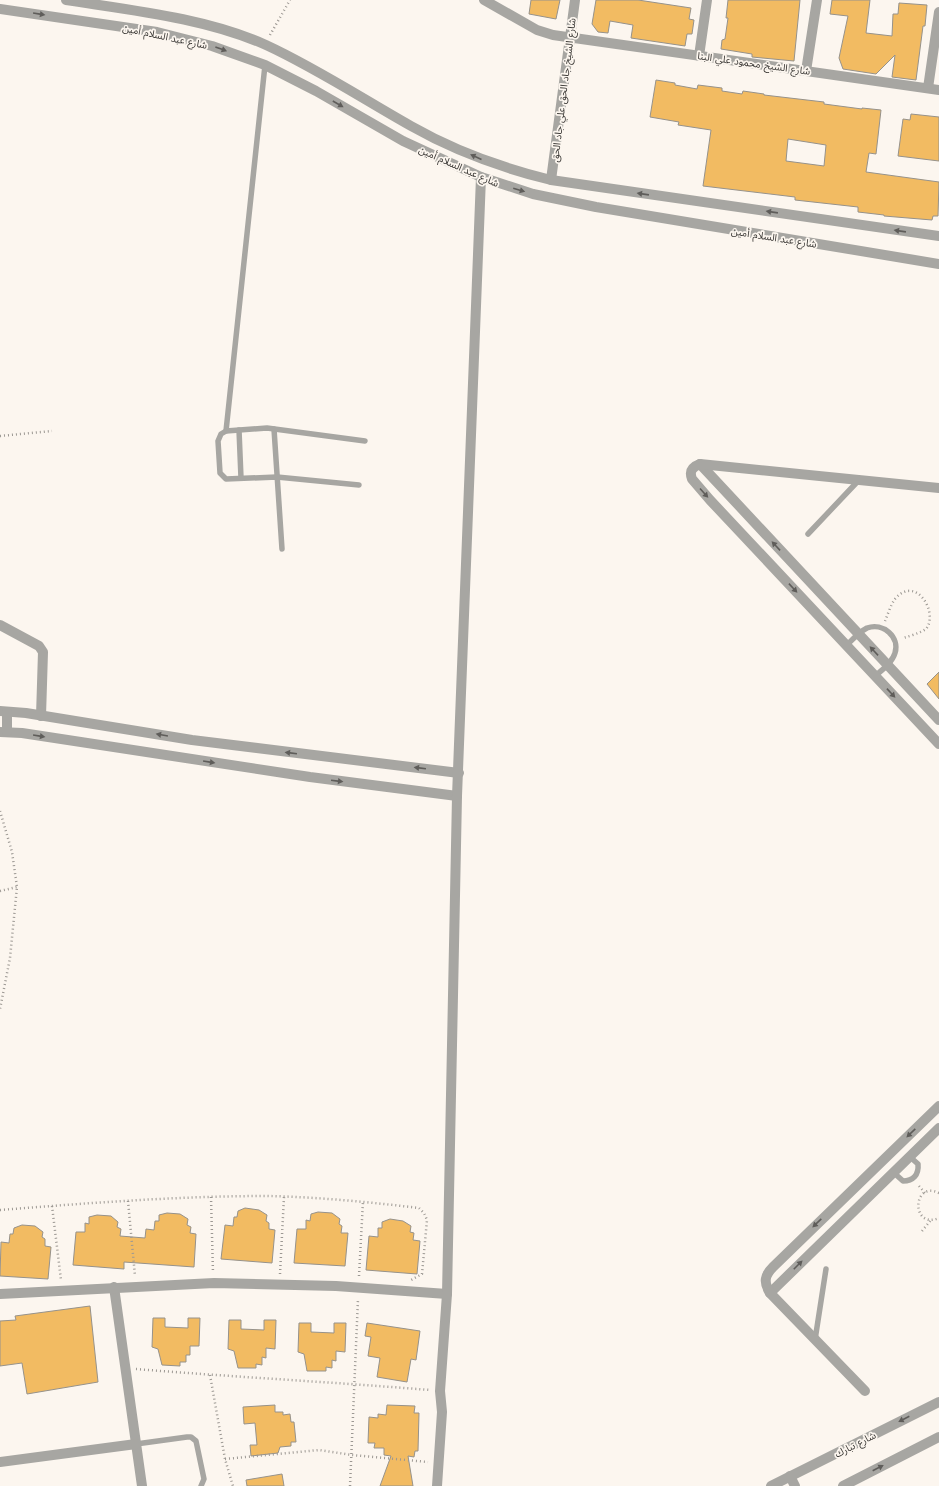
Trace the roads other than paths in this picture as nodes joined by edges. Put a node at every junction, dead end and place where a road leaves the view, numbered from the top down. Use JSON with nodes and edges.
{"nodes":[{"id":1,"x":66,"y":0,"type":"edge"},
{"id":2,"x":484,"y":0,"type":"edge"},
{"id":3,"x":575,"y":0,"type":"edge"},
{"id":4,"x":707,"y":0,"type":"edge"},
{"id":5,"x":818,"y":0,"type":"edge"},
{"id":6,"x":0,"y":8,"type":"edge"},
{"id":7,"x":939,"y":12,"type":"edge"},
{"id":8,"x":570,"y":37,"type":"junction"},
{"id":9,"x":699,"y":56,"type":"junction"},
{"id":10,"x":265,"y":65,"type":"junction"},
{"id":11,"x":806,"y":71,"type":"junction"},
{"id":12,"x":928,"y":88,"type":"junction"},
{"id":13,"x":939,"y":90,"type":"edge"},
{"id":14,"x":481,"y":177,"type":"junction"},
{"id":15,"x":551,"y":180,"type":"junction"},
{"id":16,"x":939,"y":236,"type":"edge"},
{"id":17,"x":939,"y":264,"type":"edge"},
{"id":18,"x":274,"y":428,"type":"junction"},
{"id":19,"x":238,"y":430,"type":"junction"},
{"id":20,"x":226,"y":431,"type":"junction"},
{"id":21,"x":365,"y":441,"type":"dead end"},
{"id":22,"x":700,"y":464,"type":"junction"},
{"id":23,"x":277,"y":477,"type":"junction"},
{"id":24,"x":241,"y":478,"type":"junction"},
{"id":25,"x":859,"y":480,"type":"junction"},
{"id":26,"x":359,"y":485,"type":"dead end"},
{"id":27,"x":939,"y":488,"type":"edge"},
{"id":28,"x":808,"y":534,"type":"dead end"},
{"id":29,"x":282,"y":549,"type":"dead end"},
{"id":30,"x":0,"y":625,"type":"edge"},
{"id":31,"x":858,"y":634,"type":"junction"},
{"id":32,"x":846,"y":646,"type":"junction"},
{"id":33,"x":888,"y":665,"type":"junction"},
{"id":34,"x":875,"y":676,"type":"junction"},
{"id":35,"x":4,"y":711,"type":"edge"},
{"id":36,"x":41,"y":716,"type":"junction"},
{"id":37,"x":939,"y":720,"type":"edge"},
{"id":38,"x":3,"y":732,"type":"edge"},
{"id":39,"x":939,"y":744,"type":"edge"},
{"id":40,"x":459,"y":773,"type":"junction"},
{"id":41,"x":457,"y":796,"type":"junction"},
{"id":42,"x":939,"y":1106,"type":"edge"},
{"id":43,"x":939,"y":1128,"type":"edge"},
{"id":44,"x":909,"y":1156,"type":"junction"},
{"id":45,"x":892,"y":1172,"type":"junction"},
{"id":46,"x":826,"y":1269,"type":"dead end"},
{"id":47,"x":114,"y":1287,"type":"junction"},
{"id":48,"x":770,"y":1292,"type":"junction"},
{"id":49,"x":0,"y":1294,"type":"edge"},
{"id":50,"x":447,"y":1294,"type":"junction"},
{"id":51,"x":816,"y":1340,"type":"junction"},
{"id":52,"x":865,"y":1391,"type":"dead end"},
{"id":53,"x":939,"y":1402,"type":"edge"},
{"id":54,"x":939,"y":1437,"type":"edge"},
{"id":55,"x":136,"y":1444,"type":"junction"},
{"id":56,"x":0,"y":1462,"type":"edge"},
{"id":57,"x":790,"y":1476,"type":"junction"},
{"id":58,"x":858,"y":1482,"type":"edge"},
{"id":59,"x":142,"y":1486,"type":"edge"},
{"id":60,"x":201,"y":1486,"type":"edge"},
{"id":61,"x":437,"y":1486,"type":"edge"},
{"id":62,"x":771,"y":1486,"type":"edge"},
{"id":63,"x":795,"y":1486,"type":"edge"},
{"id":64,"x":843,"y":1486,"type":"edge"}],
"edges":[{"from":15,"to":1,"type":"street","name":"شارع عبد السلام أمين","one_way":true},
{"from":2,"to":8,"type":"street","name":"شارع الشيخ محمود علي البنا"},
{"from":3,"to":8,"type":"street","name":"شارع الشيخ جاد الحق علي جاد الحق"},
{"from":4,"to":9,"type":"street"},
{"from":5,"to":11,"type":"street"},
{"from":6,"to":10,"type":"street","name":"شارع عبد السلام أمين","one_way":true},
{"from":7,"to":12,"type":"street"},
{"from":8,"to":9,"type":"street","name":"شارع الشيخ محمود علي البنا"},
{"from":8,"to":15,"type":"street","name":"شارع الشيخ جاد الحق علي جاد الحق"},
{"from":9,"to":11,"type":"street","name":"شارع الشيخ محمود علي البنا"},
{"from":10,"to":14,"type":"street","name":"شارع عبد السلام أمين","one_way":true},
{"from":10,"to":20,"type":"lane"},
{"from":11,"to":12,"type":"street","name":"شارع الشيخ محمود علي البنا"},
{"from":12,"to":13,"type":"street","name":"شارع الشيخ محمود علي البنا"},
{"from":14,"to":17,"type":"street","name":"شارع عبد السلام أمين","one_way":true},
{"from":14,"to":40,"type":"street"},
{"from":16,"to":15,"type":"street","name":"شارع عبد السلام أمين","one_way":true},
{"from":18,"to":19,"type":"lane"},
{"from":18,"to":21,"type":"lane"},
{"from":18,"to":23,"type":"lane"},
{"from":19,"to":20,"type":"lane"},
{"from":19,"to":24,"type":"lane"},
{"from":20,"to":24,"type":"lane"},
{"from":22,"to":25,"type":"street"},
{"from":31,"to":22,"type":"street","one_way":true},
{"from":22,"to":32,"type":"street","one_way":true},
{"from":23,"to":24,"type":"lane"},
{"from":23,"to":26,"type":"lane"},
{"from":23,"to":29,"type":"lane"},
{"from":25,"to":27,"type":"street"},
{"from":25,"to":28,"type":"lane"},
{"from":30,"to":36,"type":"street"},
{"from":31,"to":32,"type":"lane"},
{"from":33,"to":31,"type":"street","one_way":true},
{"from":31,"to":33,"type":"lane"},
{"from":32,"to":34,"type":"street"},
{"from":33,"to":34,"type":"lane"},
{"from":33,"to":37,"type":"street"},
{"from":34,"to":39,"type":"street","one_way":true},
{"from":35,"to":36,"type":"street"},
{"from":35,"to":38,"type":"street"},
{"from":40,"to":36,"type":"street","one_way":true},
{"from":38,"to":41,"type":"street","one_way":true},
{"from":40,"to":41,"type":"street"},
{"from":41,"to":50,"type":"street"},
{"from":42,"to":48,"type":"street","one_way":true},
{"from":43,"to":44,"type":"street"},
{"from":44,"to":45,"type":"street"},
{"from":44,"to":45,"type":"lane"},
{"from":48,"to":45,"type":"street","one_way":true},
{"from":46,"to":51,"type":"lane"},
{"from":47,"to":49,"type":"street"},
{"from":47,"to":50,"type":"street"},
{"from":47,"to":55,"type":"street"},
{"from":48,"to":51,"type":"street"},
{"from":50,"to":61,"type":"street"},
{"from":51,"to":52,"type":"street"},
{"from":53,"to":57,"type":"street","name":"شارع تبارك","one_way":true},
{"from":58,"to":54,"type":"street","one_way":true},
{"from":55,"to":56,"type":"street"},
{"from":55,"to":59,"type":"street"},
{"from":55,"to":60,"type":"lane"},
{"from":57,"to":62,"type":"street","name":"شارع تبارك"},
{"from":57,"to":63,"type":"street"},
{"from":58,"to":64,"type":"street"}]}
